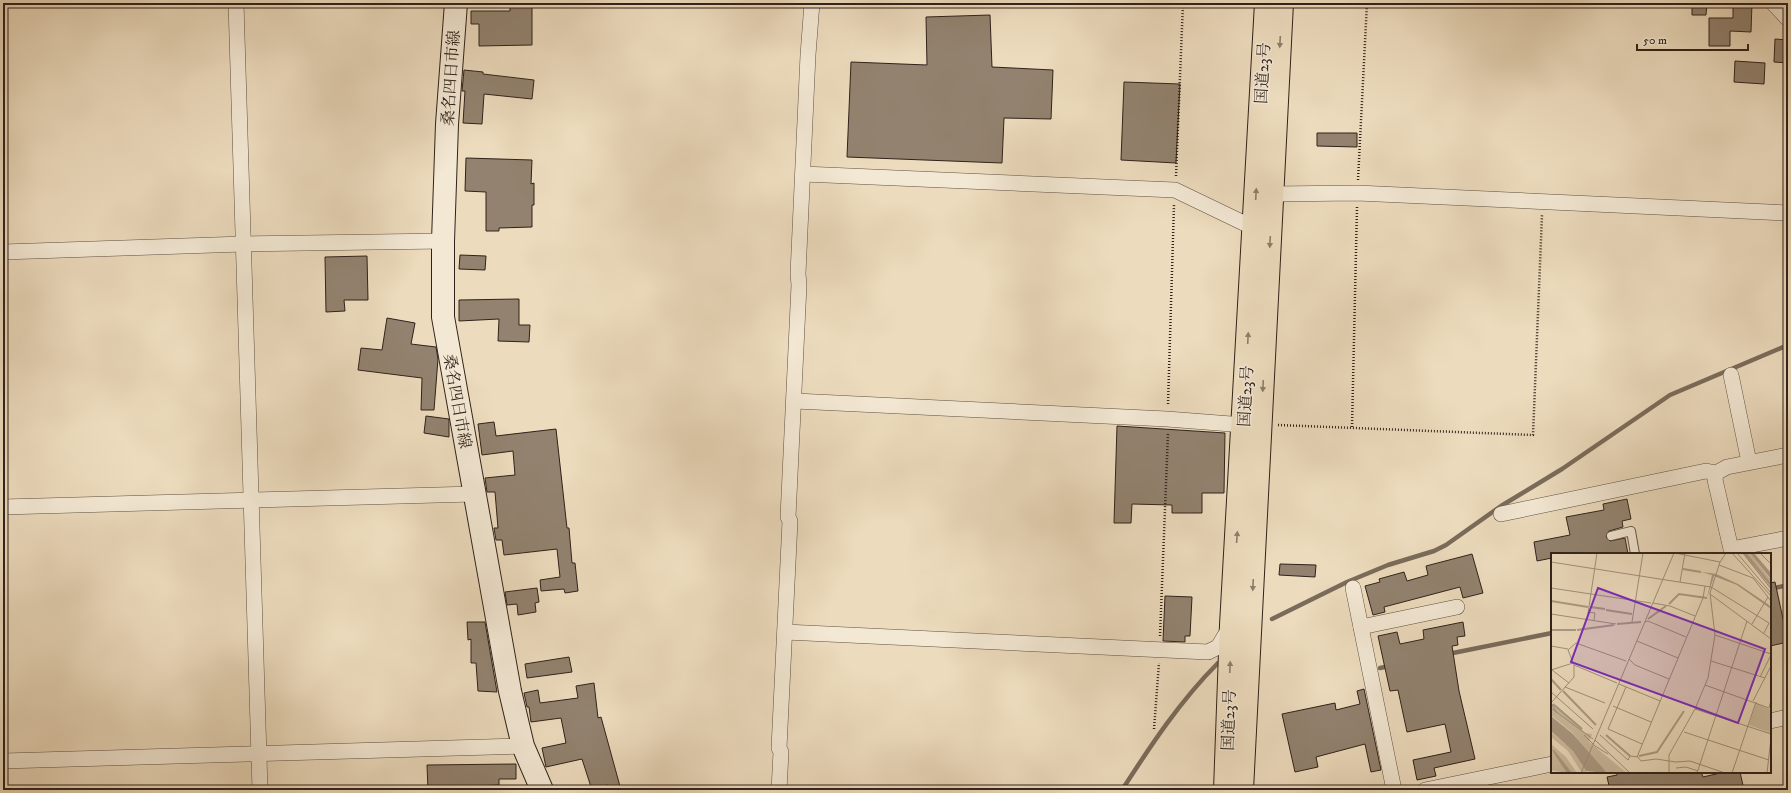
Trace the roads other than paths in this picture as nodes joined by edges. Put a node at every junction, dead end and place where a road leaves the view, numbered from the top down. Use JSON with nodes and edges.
{"nodes":[{"id":1,"x":236,"y":3,"type":"edge"},
{"id":2,"x":456,"y":3,"type":"edge"},
{"id":3,"x":812,"y":3,"type":"edge"},
{"id":4,"x":1266,"y":3,"type":"edge"},
{"id":5,"x":1282,"y":3,"type":"edge"},
{"id":6,"x":1773,"y":3,"type":"edge"},
{"id":7,"x":1788,"y":19,"type":"edge"},
{"id":8,"x":803,"y":174,"type":"junction"},
{"id":9,"x":1273,"y":194,"type":"junction"},
{"id":10,"x":1788,"y":213,"type":"edge"},
{"id":11,"x":1254,"y":228,"type":"junction"},
{"id":12,"x":443,"y":241,"type":"junction"},
{"id":13,"x":244,"y":244,"type":"junction"},
{"id":14,"x":3,"y":252,"type":"edge"},
{"id":15,"x":1731,"y":374,"type":"dead end"},
{"id":16,"x":795,"y":401,"type":"junction"},
{"id":17,"x":1252,"y":425,"type":"junction"},
{"id":18,"x":1788,"y":455,"type":"edge"},
{"id":19,"x":1749,"y":462,"type":"junction"},
{"id":20,"x":1716,"y":473,"type":"junction"},
{"id":21,"x":474,"y":494,"type":"junction"},
{"id":22,"x":252,"y":500,"type":"junction"},
{"id":23,"x":3,"y":507,"type":"edge"},
{"id":24,"x":1501,"y":514,"type":"dead end"},
{"id":25,"x":1611,"y":536,"type":"dead end"},
{"id":26,"x":1788,"y":538,"type":"edge"},
{"id":27,"x":1635,"y":553,"type":"edge"},
{"id":28,"x":1353,"y":588,"type":"dead end"},
{"id":29,"x":1458,"y":607,"type":"dead end"},
{"id":30,"x":1231,"y":625,"type":"junction"},
{"id":31,"x":1361,"y":627,"type":"junction"},
{"id":32,"x":785,"y":632,"type":"junction"},
{"id":33,"x":1788,"y":717,"type":"edge"},
{"id":34,"x":1771,"y":721,"type":"edge"},
{"id":35,"x":523,"y":746,"type":"junction"},
{"id":36,"x":259,"y":754,"type":"junction"},
{"id":37,"x":3,"y":761,"type":"edge"},
{"id":38,"x":1551,"y":764,"type":"edge"},
{"id":39,"x":260,"y":790,"type":"edge"},
{"id":40,"x":542,"y":790,"type":"edge"},
{"id":41,"x":779,"y":790,"type":"edge"},
{"id":42,"x":1225,"y":790,"type":"edge"},
{"id":43,"x":1242,"y":790,"type":"edge"},
{"id":44,"x":1394,"y":790,"type":"edge"},
{"id":45,"x":1425,"y":790,"type":"edge"}],
"edges":[{"from":1,"to":13,"type":"street"},
{"from":2,"to":12,"type":"main road","name":"桑名四日市線"},
{"from":3,"to":8,"type":"street"},
{"from":11,"to":4,"type":"highway","name":"国道23号","one_way":true},
{"from":5,"to":9,"type":"highway","name":"国道23号","one_way":true},
{"from":6,"to":7,"type":"street"},
{"from":8,"to":11,"type":"street"},
{"from":8,"to":16,"type":"street"},
{"from":9,"to":10,"type":"street"},
{"from":9,"to":17,"type":"highway","name":"国道23号","one_way":true},
{"from":17,"to":11,"type":"highway","name":"国道23号","one_way":true},
{"from":12,"to":13,"type":"street"},
{"from":12,"to":21,"type":"main road","name":"桑名四日市線"},
{"from":13,"to":14,"type":"street"},
{"from":13,"to":22,"type":"street"},
{"from":15,"to":19,"type":"street"},
{"from":16,"to":17,"type":"street"},
{"from":16,"to":32,"type":"street"},
{"from":30,"to":17,"type":"highway","name":"国道23号","one_way":true},
{"from":17,"to":43,"type":"highway","name":"国道23号","one_way":true},
{"from":18,"to":19,"type":"street"},
{"from":19,"to":20,"type":"street"},
{"from":20,"to":24,"type":"street"},
{"from":20,"to":26,"type":"street"},
{"from":21,"to":22,"type":"street"},
{"from":21,"to":35,"type":"main road","name":"桑名四日市線"},
{"from":22,"to":23,"type":"street"},
{"from":22,"to":36,"type":"street"},
{"from":25,"to":27,"type":"lane"},
{"from":28,"to":31,"type":"street"},
{"from":29,"to":31,"type":"street"},
{"from":30,"to":32,"type":"street"},
{"from":42,"to":30,"type":"highway","name":"国道23号","one_way":true},
{"from":31,"to":44,"type":"street"},
{"from":32,"to":41,"type":"street"},
{"from":33,"to":34,"type":"street"},
{"from":35,"to":36,"type":"street"},
{"from":35,"to":40,"type":"main road","name":"桑名四日市線"},
{"from":36,"to":37,"type":"street"},
{"from":36,"to":39,"type":"street"},
{"from":38,"to":45,"type":"street"}]}
